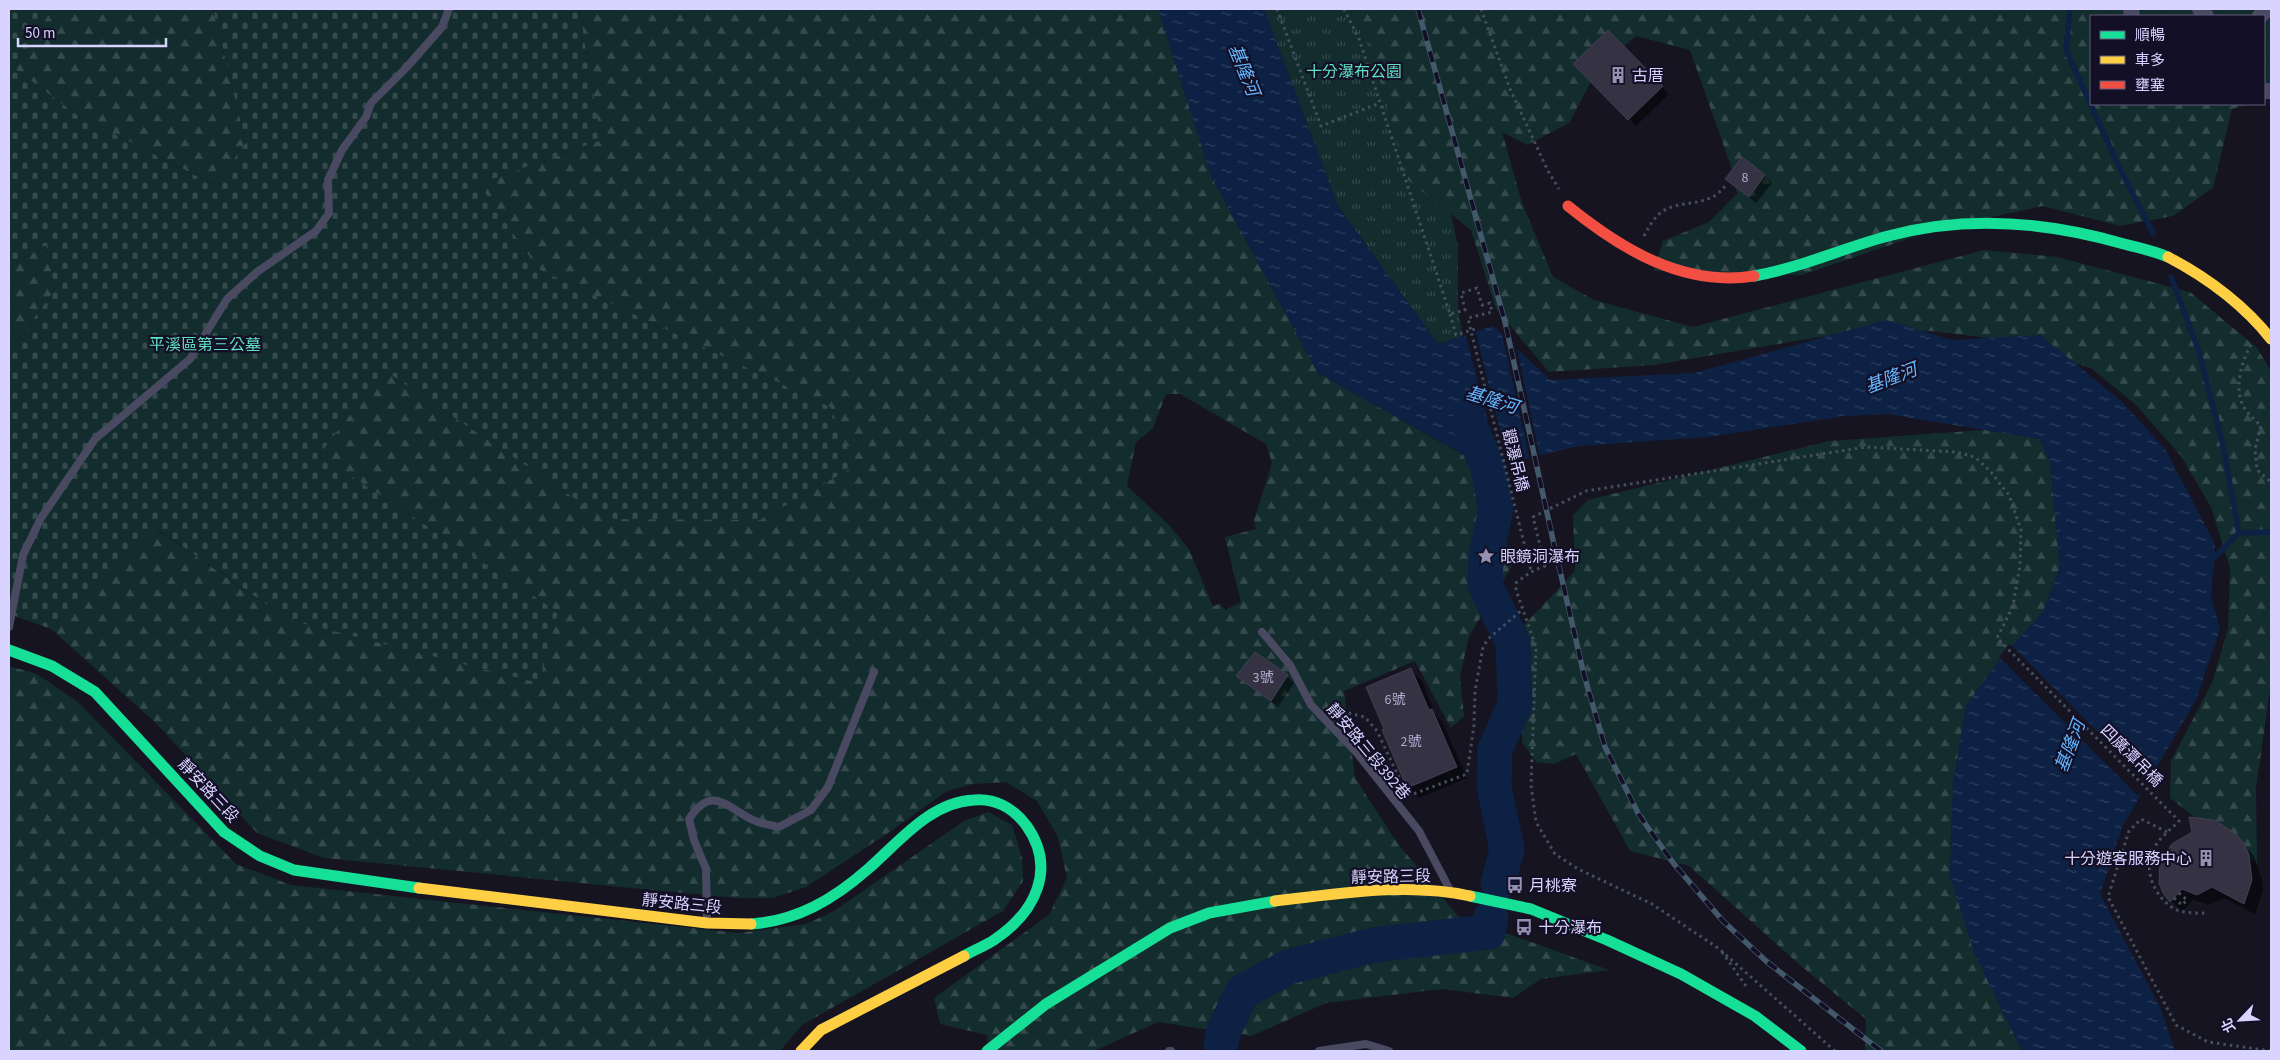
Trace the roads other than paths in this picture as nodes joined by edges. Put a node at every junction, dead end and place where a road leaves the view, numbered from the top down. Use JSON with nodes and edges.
{"nodes":[{"id":1,"x":449,"y":9,"type":"edge"},
{"id":2,"x":1568,"y":206,"type":"road end"},
{"id":3,"x":2271,"y":339,"type":"edge"},
{"id":4,"x":9,"y":627,"type":"edge"},
{"id":5,"x":1262,"y":632,"type":"dead end"},
{"id":6,"x":9,"y":650,"type":"edge"},
{"id":7,"x":874,"y":672,"type":"dead end"},
{"id":8,"x":1451,"y":892,"type":"junction"},
{"id":9,"x":707,"y":923,"type":"junction"},
{"id":10,"x":801,"y":1051,"type":"edge"},
{"id":11,"x":986,"y":1051,"type":"edge"},
{"id":12,"x":1319,"y":1051,"type":"edge"},
{"id":13,"x":1389,"y":1051,"type":"edge"},
{"id":14,"x":1800,"y":1051,"type":"edge"}],
"edges":[{"from":1,"to":4,"type":"lane"},
{"from":2,"to":3,"type":"main road"},
{"from":5,"to":8,"type":"lane","name":"靜安路三段392巷"},
{"from":6,"to":9,"type":"main road","name":"靜安路三段"},
{"from":7,"to":9,"type":"lane"},
{"from":8,"to":11,"type":"main road","name":"靜安路三段"},
{"from":8,"to":14,"type":"main road","name":"靜安路三段"},
{"from":9,"to":10,"type":"main road","name":"靜安路三段"},
{"from":12,"to":13,"type":"lane"}]}
